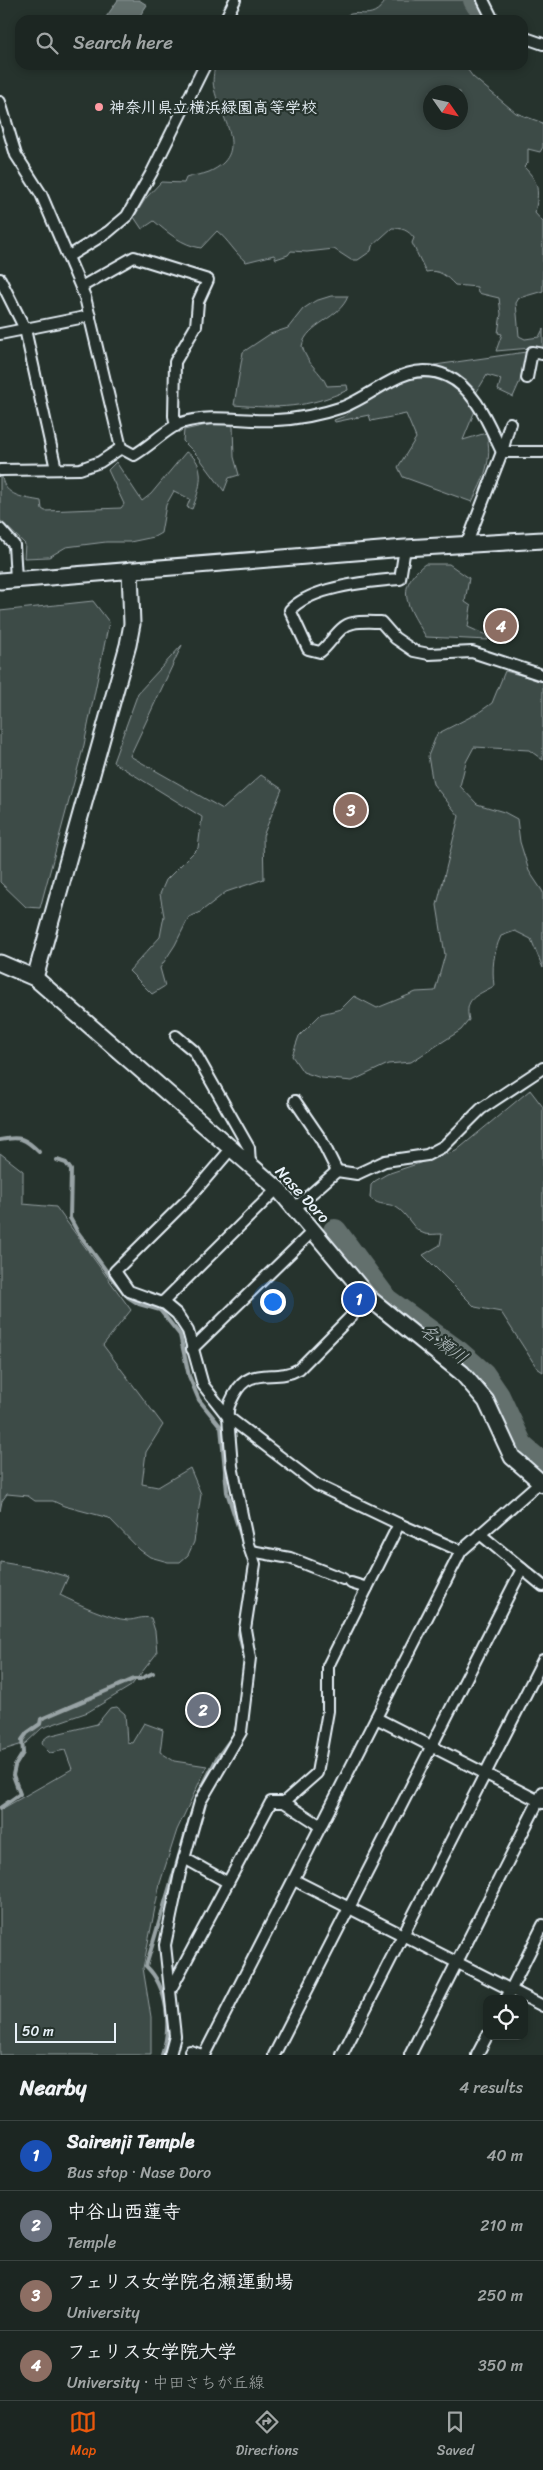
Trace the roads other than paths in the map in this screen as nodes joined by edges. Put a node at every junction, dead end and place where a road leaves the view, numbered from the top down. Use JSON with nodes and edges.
{"nodes":[{"id":1,"x":235,"y":0,"type":"edge"},
{"id":2,"x":483,"y":0,"type":"edge"},
{"id":3,"x":228,"y":15,"type":"edge"},
{"id":4,"x":491,"y":15,"type":"edge"},
{"id":5,"x":528,"y":39,"type":"edge"},
{"id":6,"x":543,"y":44,"type":"edge"},
{"id":7,"x":202,"y":70,"type":"edge"},
{"id":8,"x":0,"y":102,"type":"edge"},
{"id":9,"x":69,"y":256,"type":"junction"},
{"id":10,"x":0,"y":279,"type":"edge"},
{"id":11,"x":82,"y":287,"type":"junction"},
{"id":12,"x":90,"y":316,"type":"junction"},
{"id":13,"x":25,"y":329,"type":"junction"},
{"id":14,"x":0,"y":334,"type":"edge"},
{"id":15,"x":543,"y":354,"type":"edge"},
{"id":16,"x":528,"y":378,"type":"dead end"},
{"id":17,"x":510,"y":423,"type":"dead end"},
{"id":18,"x":176,"y":426,"type":"junction"},
{"id":19,"x":121,"y":448,"type":"junction"},
{"id":20,"x":502,"y":452,"type":"junction"},
{"id":21,"x":543,"y":452,"type":"edge"},
{"id":22,"x":56,"y":469,"type":"junction"},
{"id":23,"x":0,"y":470,"type":"edge"},
{"id":24,"x":0,"y":529,"type":"edge"},
{"id":25,"x":543,"y":540,"type":"edge"},
{"id":26,"x":467,"y":544,"type":"junction"},
{"id":27,"x":405,"y":548,"type":"junction"},
{"id":28,"x":130,"y":570,"type":"junction"},
{"id":29,"x":16,"y":579,"type":"junction"},
{"id":30,"x":0,"y":581,"type":"edge"},
{"id":31,"x":542,"y":675,"type":"edge"},
{"id":32,"x":0,"y":963,"type":"edge"},
{"id":33,"x":35,"y":978,"type":"junction"},
{"id":34,"x":176,"y":1036,"type":"dead end"},
{"id":35,"x":543,"y":1068,"type":"edge"},
{"id":36,"x":295,"y":1101,"type":"dead end"},
{"id":37,"x":231,"y":1149,"type":"junction"},
{"id":38,"x":250,"y":1165,"type":"junction"},
{"id":39,"x":337,"y":1171,"type":"junction"},
{"id":40,"x":278,"y":1188,"type":"junction"},
{"id":41,"x":295,"y":1208,"type":"junction"},
{"id":42,"x":314,"y":1230,"type":"junction"},
{"id":43,"x":369,"y":1298,"type":"junction"},
{"id":44,"x":162,"y":1303,"type":"junction"},
{"id":45,"x":192,"y":1349,"type":"junction"},
{"id":46,"x":228,"y":1417,"type":"junction"},
{"id":47,"x":542,"y":1483,"type":"edge"},
{"id":48,"x":399,"y":1524,"type":"junction"},
{"id":49,"x":480,"y":1534,"type":"junction"},
{"id":50,"x":250,"y":1551,"type":"junction"},
{"id":51,"x":461,"y":1551,"type":"junction"},
{"id":52,"x":522,"y":1568,"type":"junction"},
{"id":53,"x":543,"y":1586,"type":"edge"},
{"id":54,"x":367,"y":1588,"type":"junction"},
{"id":55,"x":543,"y":1660,"type":"edge"},
{"id":56,"x":376,"y":1718,"type":"junction"},
{"id":57,"x":431,"y":1746,"type":"junction"},
{"id":58,"x":486,"y":1774,"type":"junction"},
{"id":59,"x":542,"y":1798,"type":"edge"},
{"id":60,"x":284,"y":1802,"type":"junction"},
{"id":61,"x":321,"y":1826,"type":"junction"},
{"id":62,"x":184,"y":1858,"type":"junction"},
{"id":63,"x":294,"y":1880,"type":"junction"},
{"id":64,"x":227,"y":1882,"type":"junction"},
{"id":65,"x":350,"y":1908,"type":"junction"},
{"id":66,"x":543,"y":1925,"type":"edge"},
{"id":67,"x":404,"y":1936,"type":"junction"},
{"id":68,"x":457,"y":1962,"type":"junction"},
{"id":69,"x":170,"y":1991,"type":"junction"},
{"id":70,"x":508,"y":1994,"type":"edge"},
{"id":71,"x":543,"y":2006,"type":"edge"},
{"id":72,"x":485,"y":2040,"type":"edge"},
{"id":73,"x":190,"y":2051,"type":"dead end"},
{"id":74,"x":170,"y":2055,"type":"edge"},
{"id":75,"x":203,"y":2055,"type":"edge"},
{"id":76,"x":274,"y":2055,"type":"edge"},
{"id":77,"x":342,"y":2055,"type":"edge"},
{"id":78,"x":410,"y":2055,"type":"edge"},
{"id":79,"x":477,"y":2055,"type":"edge"}],
"edges":[{"from":1,"to":3,"type":"street"},
{"from":2,"to":4,"type":"street"},
{"from":5,"to":6,"type":"street"},
{"from":7,"to":9,"type":"street"},
{"from":8,"to":9,"type":"street"},
{"from":9,"to":11,"type":"street"},
{"from":10,"to":13,"type":"street"},
{"from":11,"to":12,"type":"street"},
{"from":11,"to":18,"type":"street"},
{"from":12,"to":13,"type":"street"},
{"from":12,"to":19,"type":"street"},
{"from":13,"to":14,"type":"street"},
{"from":13,"to":22,"type":"street"},
{"from":15,"to":16,"type":"street"},
{"from":17,"to":20,"type":"street"},
{"from":18,"to":19,"type":"street"},
{"from":18,"to":20,"type":"street"},
{"from":19,"to":22,"type":"street"},
{"from":20,"to":21,"type":"street"},
{"from":20,"to":26,"type":"street"},
{"from":22,"to":23,"type":"street"},
{"from":24,"to":29,"type":"street"},
{"from":25,"to":26,"type":"street"},
{"from":26,"to":27,"type":"street"},
{"from":27,"to":28,"type":"street"},
{"from":27,"to":31,"type":"street"},
{"from":28,"to":29,"type":"street"},
{"from":28,"to":33,"type":"street"},
{"from":29,"to":30,"type":"street"},
{"from":32,"to":33,"type":"street","name":"Nase Doro"},
{"from":33,"to":37,"type":"street","name":"Nase Doro"},
{"from":34,"to":38,"type":"street"},
{"from":35,"to":39,"type":"street"},
{"from":36,"to":39,"type":"street"},
{"from":37,"to":38,"type":"street","name":"Nase Doro"},
{"from":37,"to":44,"type":"street"},
{"from":38,"to":40,"type":"street","name":"Nase Doro"},
{"from":39,"to":41,"type":"street"},
{"from":40,"to":41,"type":"street","name":"Nase Doro"},
{"from":40,"to":44,"type":"street"},
{"from":41,"to":42,"type":"street","name":"Nase Doro"},
{"from":42,"to":43,"type":"street","name":"Nase Doro"},
{"from":42,"to":45,"type":"street"},
{"from":43,"to":46,"type":"street"},
{"from":43,"to":47,"type":"street","name":"Nase Doro"},
{"from":44,"to":45,"type":"street"},
{"from":45,"to":46,"type":"street"},
{"from":46,"to":48,"type":"street"},
{"from":46,"to":50,"type":"street"},
{"from":47,"to":49,"type":"street"},
{"from":48,"to":51,"type":"street"},
{"from":48,"to":54,"type":"street"},
{"from":49,"to":51,"type":"street"},
{"from":49,"to":52,"type":"street"},
{"from":50,"to":54,"type":"street"},
{"from":50,"to":62,"type":"street"},
{"from":51,"to":56,"type":"street"},
{"from":52,"to":53,"type":"street"},
{"from":52,"to":57,"type":"street"},
{"from":54,"to":60,"type":"street"},
{"from":55,"to":58,"type":"street"},
{"from":56,"to":57,"type":"street"},
{"from":56,"to":61,"type":"street"},
{"from":57,"to":58,"type":"street"},
{"from":57,"to":65,"type":"street"},
{"from":58,"to":59,"type":"street"},
{"from":58,"to":67,"type":"street"},
{"from":59,"to":68,"type":"street"},
{"from":60,"to":61,"type":"street"},
{"from":60,"to":64,"type":"street"},
{"from":61,"to":63,"type":"street"},
{"from":62,"to":64,"type":"street"},
{"from":62,"to":69,"type":"street"},
{"from":63,"to":65,"type":"street"},
{"from":63,"to":75,"type":"street"},
{"from":64,"to":69,"type":"street"},
{"from":65,"to":67,"type":"street"},
{"from":65,"to":76,"type":"street"},
{"from":66,"to":70,"type":"street"},
{"from":67,"to":68,"type":"street"},
{"from":67,"to":77,"type":"street"},
{"from":68,"to":70,"type":"street"},
{"from":68,"to":78,"type":"street"},
{"from":69,"to":74,"type":"street"},
{"from":70,"to":71,"type":"street"},
{"from":72,"to":79,"type":"street"},
{"from":73,"to":75,"type":"street"}]}
